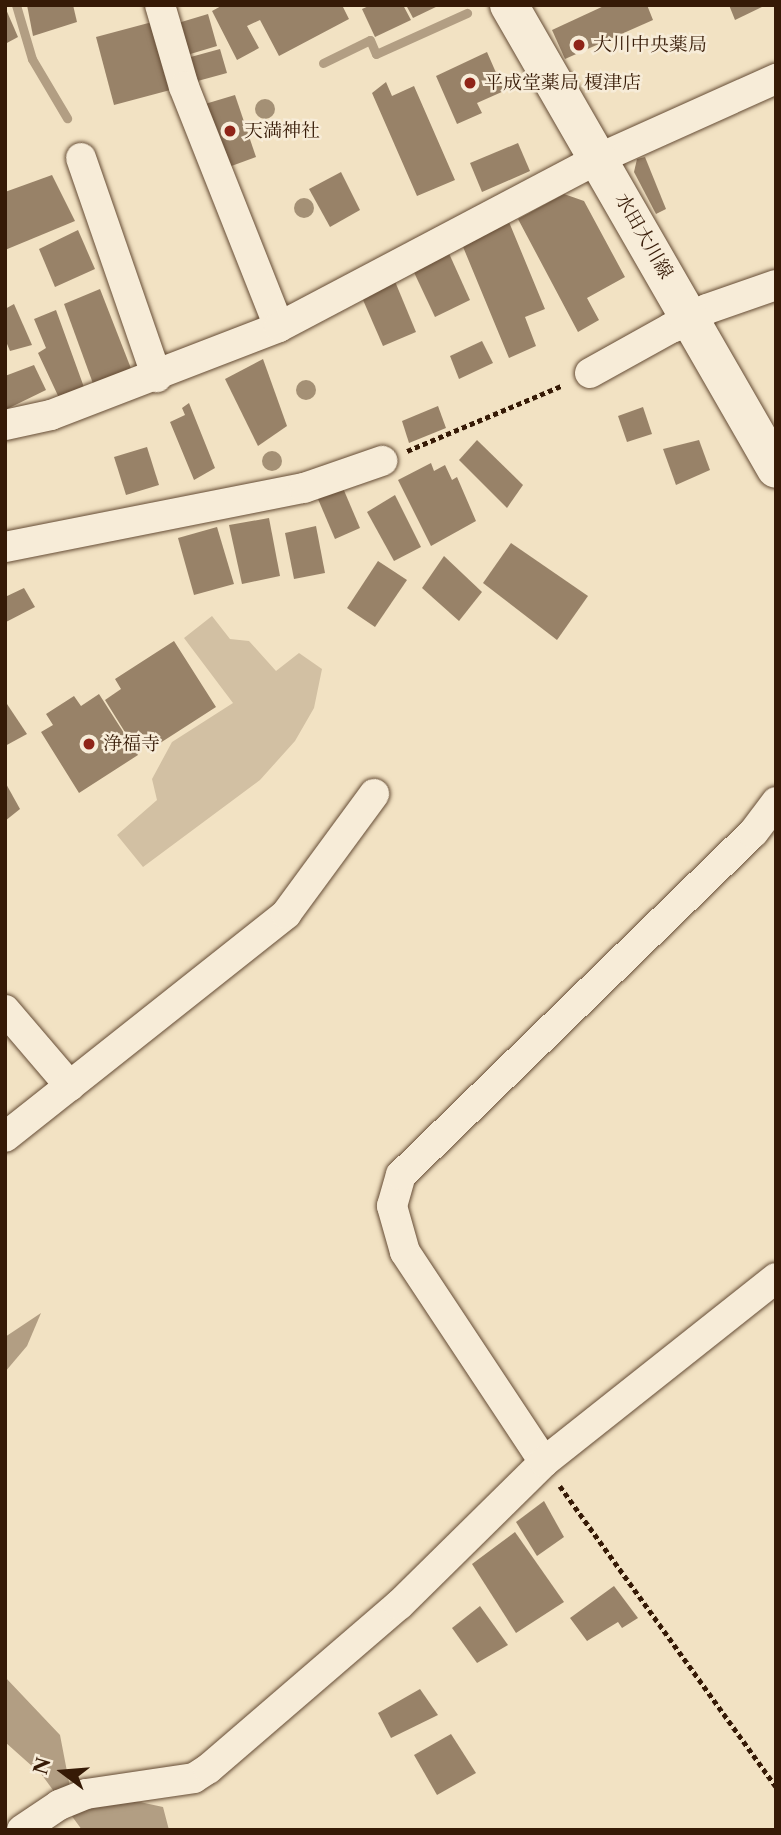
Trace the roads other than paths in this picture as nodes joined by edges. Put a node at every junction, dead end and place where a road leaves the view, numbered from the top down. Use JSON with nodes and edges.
{"nodes":[{"id":1,"x":160,"y":5,"type":"edge"},
{"id":2,"x":509,"y":5,"type":"edge"},
{"id":3,"x":776,"y":79,"type":"edge"},
{"id":4,"x":81,"y":158,"type":"dead end"},
{"id":5,"x":600,"y":158,"type":"junction"},
{"id":6,"x":776,"y":285,"type":"edge"},
{"id":7,"x":693,"y":321,"type":"junction"},
{"id":8,"x":279,"y":327,"type":"junction"},
{"id":9,"x":590,"y":373,"type":"road end"},
{"id":10,"x":157,"y":377,"type":"junction"},
{"id":11,"x":5,"y":425,"type":"edge"},
{"id":12,"x":382,"y":461,"type":"road end"},
{"id":13,"x":776,"y":469,"type":"edge"},
{"id":14,"x":5,"y":547,"type":"edge"},
{"id":15,"x":374,"y":794,"type":"dead end"},
{"id":16,"x":776,"y":802,"type":"edge"},
{"id":17,"x":5,"y":1010,"type":"edge"},
{"id":18,"x":70,"y":1086,"type":"junction"},
{"id":19,"x":5,"y":1137,"type":"edge"},
{"id":20,"x":776,"y":1278,"type":"edge"},
{"id":21,"x":544,"y":1462,"type":"junction"},
{"id":22,"x":22,"y":1830,"type":"edge"}],
"edges":[{"from":1,"to":8,"type":"street"},
{"from":2,"to":5,"type":"main road","name":"水田大川線"},
{"from":3,"to":5,"type":"street"},
{"from":4,"to":10,"type":"street"},
{"from":5,"to":7,"type":"main road","name":"水田大川線"},
{"from":5,"to":8,"type":"street"},
{"from":6,"to":7,"type":"street"},
{"from":7,"to":9,"type":"street"},
{"from":7,"to":13,"type":"main road","name":"水田大川線"},
{"from":8,"to":10,"type":"street"},
{"from":10,"to":11,"type":"street"},
{"from":12,"to":14,"type":"street"},
{"from":15,"to":18,"type":"street"},
{"from":16,"to":21,"type":"street"},
{"from":17,"to":18,"type":"street"},
{"from":18,"to":19,"type":"street"},
{"from":20,"to":21,"type":"street"},
{"from":21,"to":22,"type":"street"}]}
